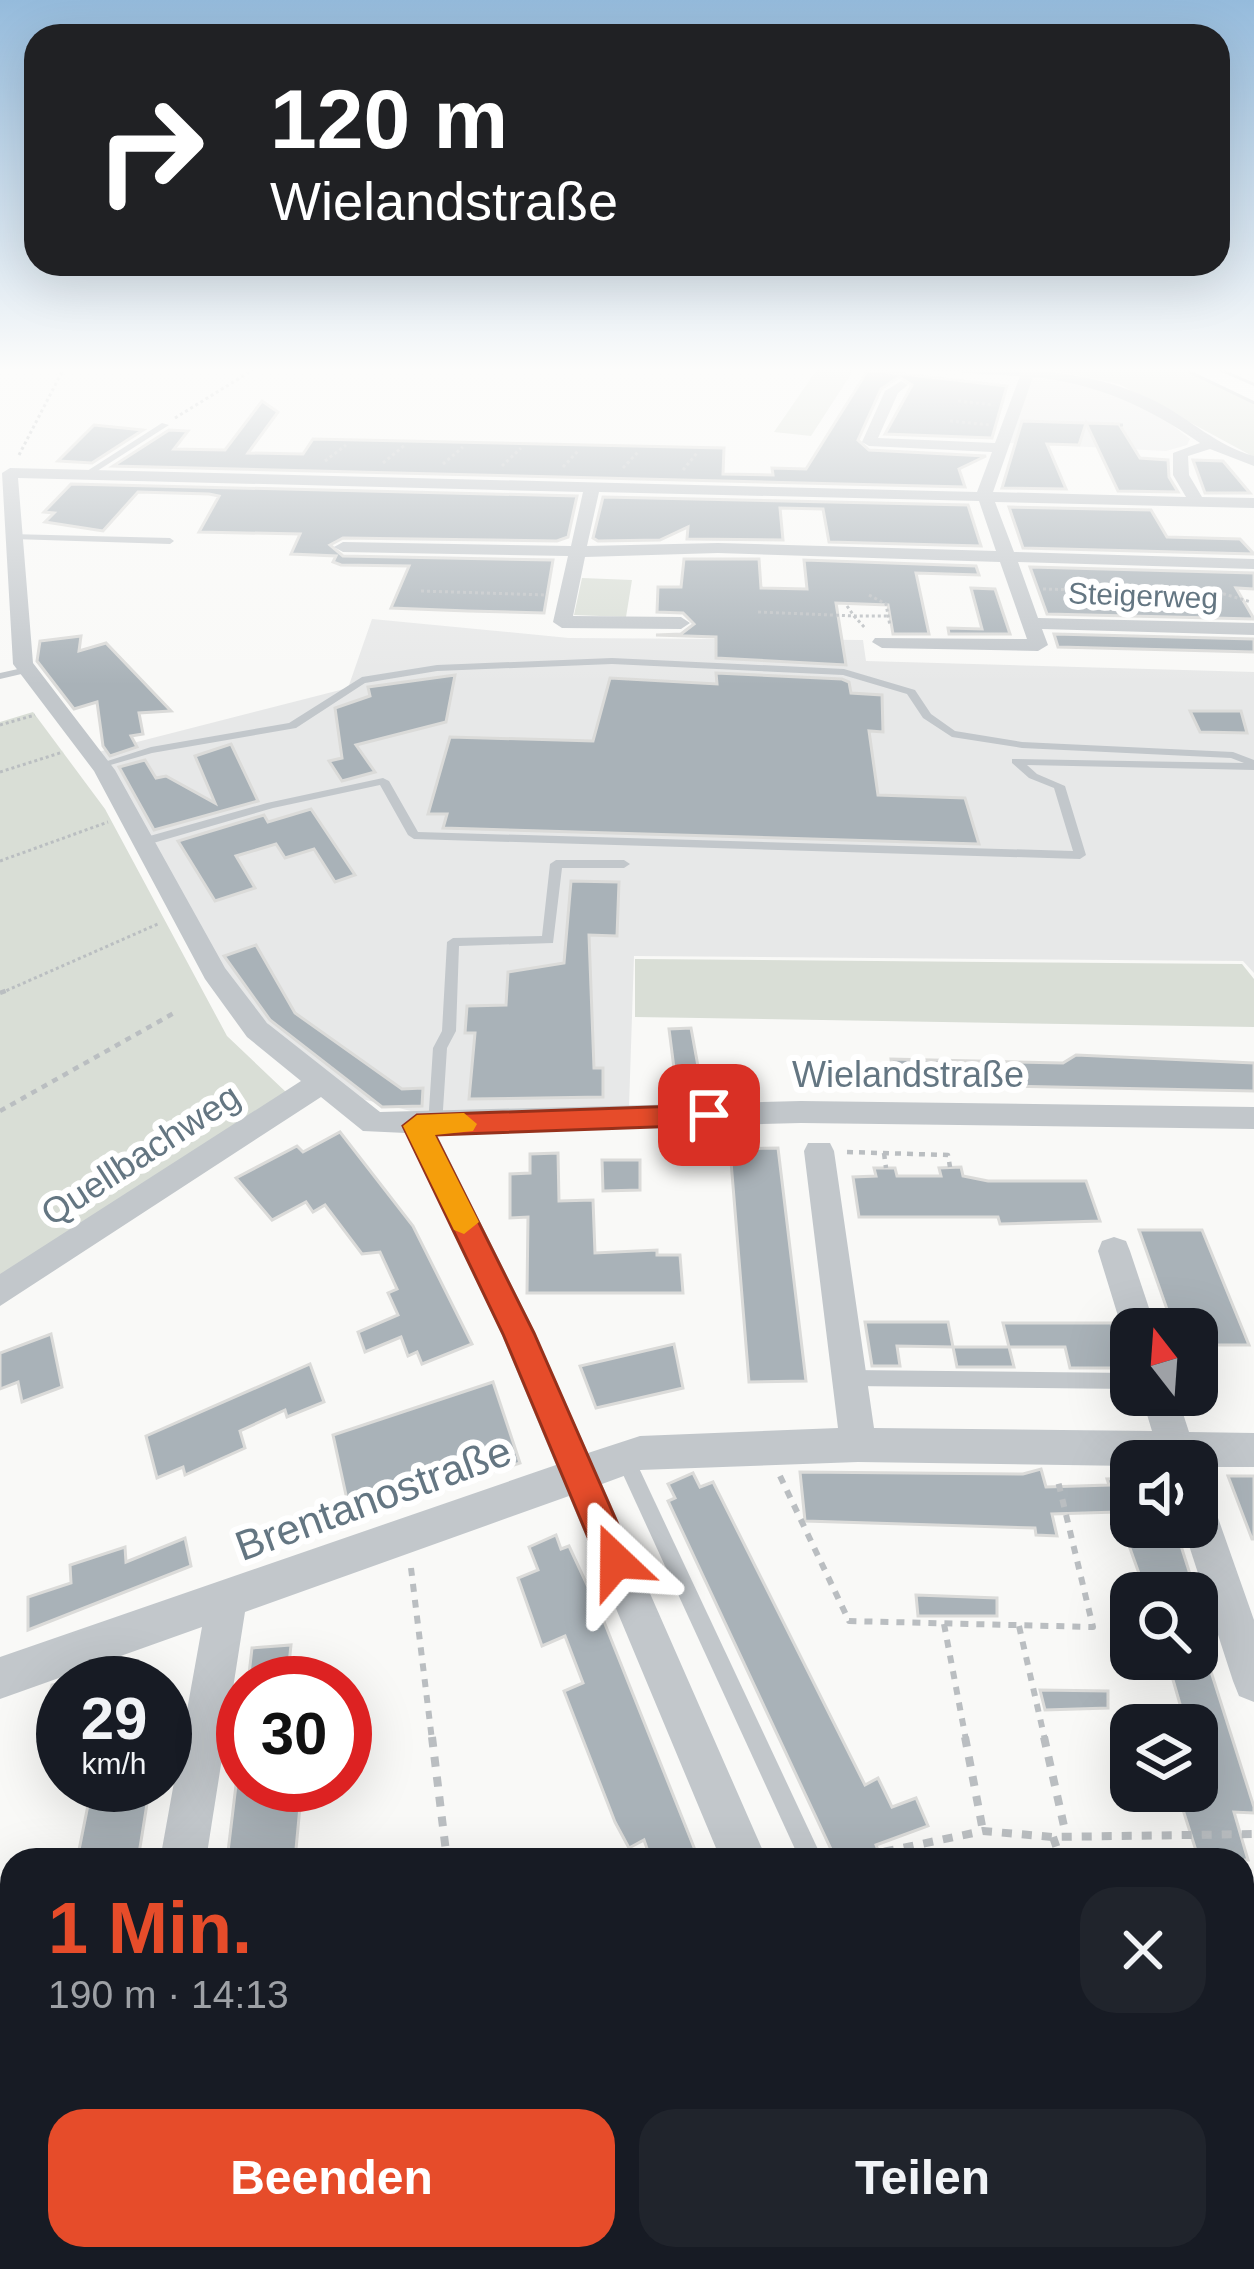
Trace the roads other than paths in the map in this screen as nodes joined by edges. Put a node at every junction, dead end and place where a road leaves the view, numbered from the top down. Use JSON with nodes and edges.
{"nodes":[{"id":1,"x":10,"y":474,"type":"edge"},
{"id":2,"x":208,"y":474,"type":"edge"},
{"id":3,"x":991,"y":474,"type":"edge"},
{"id":4,"x":1181,"y":474,"type":"edge"},
{"id":5,"x":593,"y":484,"type":"junction"},
{"id":6,"x":984,"y":494,"type":"junction"},
{"id":7,"x":1197,"y":502,"type":"junction"},
{"id":8,"x":1254,"y":503,"type":"edge"},
{"id":9,"x":13,"y":536,"type":"junction"},
{"id":10,"x":170,"y":541,"type":"dead end"},
{"id":11,"x":343,"y":547,"type":"dead end"},
{"id":12,"x":579,"y":551,"type":"junction"},
{"id":13,"x":1007,"y":555,"type":"junction"},
{"id":14,"x":1254,"y":564,"type":"edge"},
{"id":15,"x":8,"y":590,"type":"edge"},
{"id":16,"x":681,"y":622,"type":"dead end"},
{"id":17,"x":1030,"y":623,"type":"junction"},
{"id":18,"x":1254,"y":629,"type":"edge"},
{"id":19,"x":888,"y":642,"type":"road end"},
{"id":20,"x":27,"y":670,"type":"junction"},
{"id":21,"x":0,"y":676,"type":"edge"},
{"id":22,"x":100,"y":765,"type":"junction"},
{"id":23,"x":1254,"y":765,"type":"edge"},
{"id":24,"x":143,"y":842,"type":"junction"},
{"id":25,"x":624,"y":864,"type":"dead end"},
{"id":26,"x":323,"y":1081,"type":"junction"},
{"id":27,"x":1254,"y":1118,"type":"edge"},
{"id":28,"x":426,"y":1125,"type":"junction"},
{"id":29,"x":819,"y":1150,"type":"road end"},
{"id":30,"x":1114,"y":1251,"type":"dead end"},
{"id":31,"x":0,"y":1292,"type":"edge"},
{"id":32,"x":1132,"y":1308,"type":"edge"},
{"id":33,"x":850,"y":1378,"type":"junction"},
{"id":34,"x":1110,"y":1381,"type":"edge"},
{"id":35,"x":858,"y":1445,"type":"junction"},
{"id":36,"x":1254,"y":1450,"type":"edge"},
{"id":37,"x":1110,"y":1452,"type":"edge"},
{"id":38,"x":1218,"y":1453,"type":"edge"},
{"id":39,"x":624,"y":1457,"type":"junction"},
{"id":40,"x":579,"y":1475,"type":"junction"},
{"id":41,"x":1209,"y":1548,"type":"edge"},
{"id":42,"x":226,"y":1603,"type":"junction"},
{"id":43,"x":0,"y":1678,"type":"edge"},
{"id":44,"x":1254,"y":1681,"type":"edge"},
{"id":45,"x":184,"y":1848,"type":"edge"},
{"id":46,"x":739,"y":1848,"type":"edge"},
{"id":47,"x":806,"y":1848,"type":"edge"}],
"edges":[{"from":1,"to":9,"type":"street"},
{"from":2,"to":5,"type":"street"},
{"from":3,"to":6,"type":"street"},
{"from":4,"to":7,"type":"street"},
{"from":5,"to":6,"type":"street"},
{"from":5,"to":12,"type":"street"},
{"from":6,"to":7,"type":"street"},
{"from":6,"to":13,"type":"street","name":"Steigerweg"},
{"from":7,"to":8,"type":"street"},
{"from":9,"to":10,"type":"lane"},
{"from":9,"to":15,"type":"street"},
{"from":11,"to":12,"type":"street"},
{"from":12,"to":13,"type":"street"},
{"from":12,"to":16,"type":"street"},
{"from":13,"to":14,"type":"street"},
{"from":13,"to":17,"type":"street","name":"Steigerweg"},
{"from":15,"to":20,"type":"street"},
{"from":17,"to":18,"type":"street","name":"Steigerweg"},
{"from":17,"to":19,"type":"street","name":"Steigerweg"},
{"from":20,"to":21,"type":"lane"},
{"from":20,"to":22,"type":"street","name":"Wielandstraße"},
{"from":22,"to":23,"type":"lane"},
{"from":22,"to":24,"type":"street","name":"Wielandstraße"},
{"from":23,"to":24,"type":"lane"},
{"from":24,"to":26,"type":"street","name":"Wielandstraße"},
{"from":25,"to":28,"type":"lane"},
{"from":26,"to":28,"type":"street","name":"Wielandstraße"},
{"from":26,"to":31,"type":"street","name":"Quellbachweg"},
{"from":27,"to":28,"type":"street","name":"Wielandstraße"},
{"from":28,"to":40,"type":"street"},
{"from":29,"to":33,"type":"street"},
{"from":30,"to":32,"type":"street"},
{"from":33,"to":34,"type":"lane"},
{"from":33,"to":35,"type":"street"},
{"from":35,"to":37,"type":"street","name":"Brentanostraße"},
{"from":35,"to":39,"type":"street","name":"Brentanostraße"},
{"from":36,"to":38,"type":"street","name":"Brentanostraße"},
{"from":39,"to":40,"type":"street","name":"Brentanostraße"},
{"from":39,"to":47,"type":"lane"},
{"from":40,"to":42,"type":"street","name":"Brentanostraße"},
{"from":40,"to":46,"type":"street"},
{"from":41,"to":44,"type":"street"},
{"from":42,"to":43,"type":"street","name":"Brentanostraße"},
{"from":42,"to":45,"type":"street"}]}
